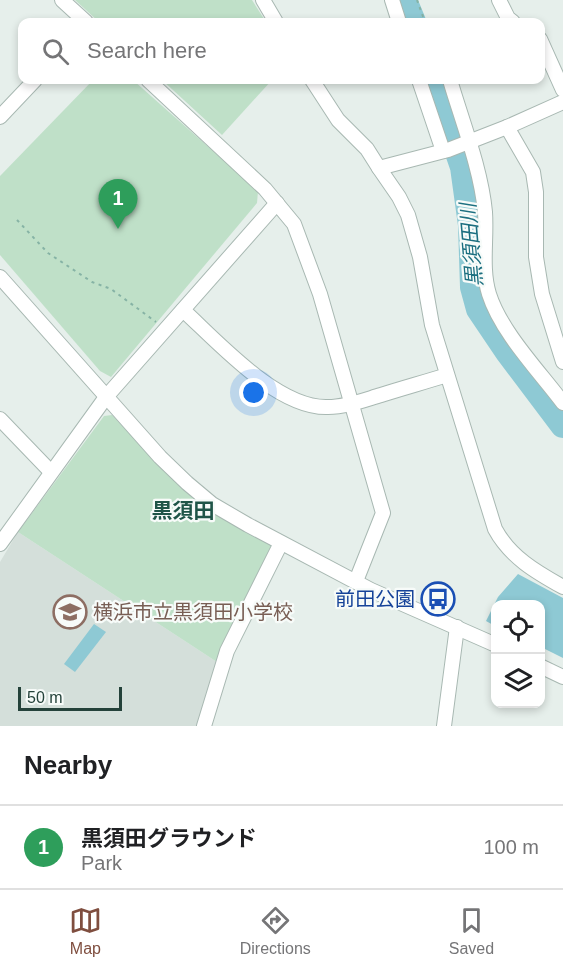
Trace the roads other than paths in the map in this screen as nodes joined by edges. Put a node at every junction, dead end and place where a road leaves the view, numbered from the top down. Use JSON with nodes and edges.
{"nodes":[{"id":1,"x":62,"y":0,"type":"edge"},
{"id":2,"x":263,"y":0,"type":"edge"},
{"id":3,"x":392,"y":0,"type":"edge"},
{"id":4,"x":499,"y":0,"type":"edge"},
{"id":5,"x":82,"y":18,"type":"edge"},
{"id":6,"x":274,"y":18,"type":"edge"},
{"id":7,"x":398,"y":18,"type":"edge"},
{"id":8,"x":508,"y":18,"type":"edge"},
{"id":9,"x":545,"y":50,"type":"edge"},
{"id":10,"x":31,"y":84,"type":"edge"},
{"id":11,"x":151,"y":84,"type":"edge"},
{"id":12,"x":315,"y":84,"type":"edge"},
{"id":13,"x":421,"y":84,"type":"edge"},
{"id":14,"x":451,"y":84,"type":"edge"},
{"id":15,"x":563,"y":90,"type":"edge"},
{"id":16,"x":563,"y":102,"type":"edge"},
{"id":17,"x":0,"y":117,"type":"edge"},
{"id":18,"x":507,"y":127,"type":"junction"},
{"id":19,"x":468,"y":142,"type":"junction"},
{"id":20,"x":446,"y":150,"type":"junction"},
{"id":21,"x":380,"y":168,"type":"junction"},
{"id":22,"x":277,"y":203,"type":"junction"},
{"id":23,"x":0,"y":277,"type":"edge"},
{"id":24,"x":183,"y":310,"type":"junction"},
{"id":25,"x":563,"y":362,"type":"edge"},
{"id":26,"x":447,"y":375,"type":"junction"},
{"id":27,"x":563,"y":381,"type":"edge"},
{"id":28,"x":563,"y":390,"type":"edge"},
{"id":29,"x":106,"y":396,"type":"junction"},
{"id":30,"x":563,"y":403,"type":"edge"},
{"id":31,"x":351,"y":404,"type":"junction"},
{"id":32,"x":0,"y":419,"type":"edge"},
{"id":33,"x":51,"y":472,"type":"junction"},
{"id":34,"x":281,"y":543,"type":"junction"},
{"id":35,"x":0,"y":544,"type":"edge"},
{"id":36,"x":356,"y":581,"type":"junction"},
{"id":37,"x":563,"y":587,"type":"edge"},
{"id":38,"x":457,"y":627,"type":"junction"},
{"id":39,"x":491,"y":643,"type":"edge"},
{"id":40,"x":545,"y":668,"type":"edge"},
{"id":41,"x":563,"y":677,"type":"edge"},
{"id":42,"x":204,"y":726,"type":"edge"},
{"id":43,"x":444,"y":726,"type":"edge"}],
"edges":[{"from":1,"to":5,"type":"street"},
{"from":2,"to":6,"type":"street"},
{"from":3,"to":7,"type":"street"},
{"from":4,"to":8,"type":"street"},
{"from":9,"to":15,"type":"street"},
{"from":10,"to":17,"type":"street"},
{"from":11,"to":22,"type":"street"},
{"from":12,"to":21,"type":"street"},
{"from":13,"to":20,"type":"street"},
{"from":14,"to":19,"type":"street"},
{"from":16,"to":18,"type":"street"},
{"from":18,"to":19,"type":"street"},
{"from":18,"to":25,"type":"street"},
{"from":19,"to":20,"type":"street"},
{"from":19,"to":30,"type":"street"},
{"from":20,"to":21,"type":"street"},
{"from":21,"to":26,"type":"street"},
{"from":22,"to":24,"type":"street"},
{"from":22,"to":31,"type":"street"},
{"from":23,"to":29,"type":"street"},
{"from":24,"to":29,"type":"street"},
{"from":24,"to":31,"type":"street"},
{"from":26,"to":31,"type":"street"},
{"from":26,"to":37,"type":"street"},
{"from":27,"to":28,"type":"street"},
{"from":29,"to":33,"type":"street"},
{"from":29,"to":34,"type":"street"},
{"from":31,"to":36,"type":"street"},
{"from":32,"to":33,"type":"street"},
{"from":33,"to":35,"type":"street"},
{"from":34,"to":36,"type":"street"},
{"from":34,"to":42,"type":"street"},
{"from":36,"to":38,"type":"street"},
{"from":38,"to":39,"type":"street"},
{"from":38,"to":43,"type":"street"},
{"from":40,"to":41,"type":"street"}]}
